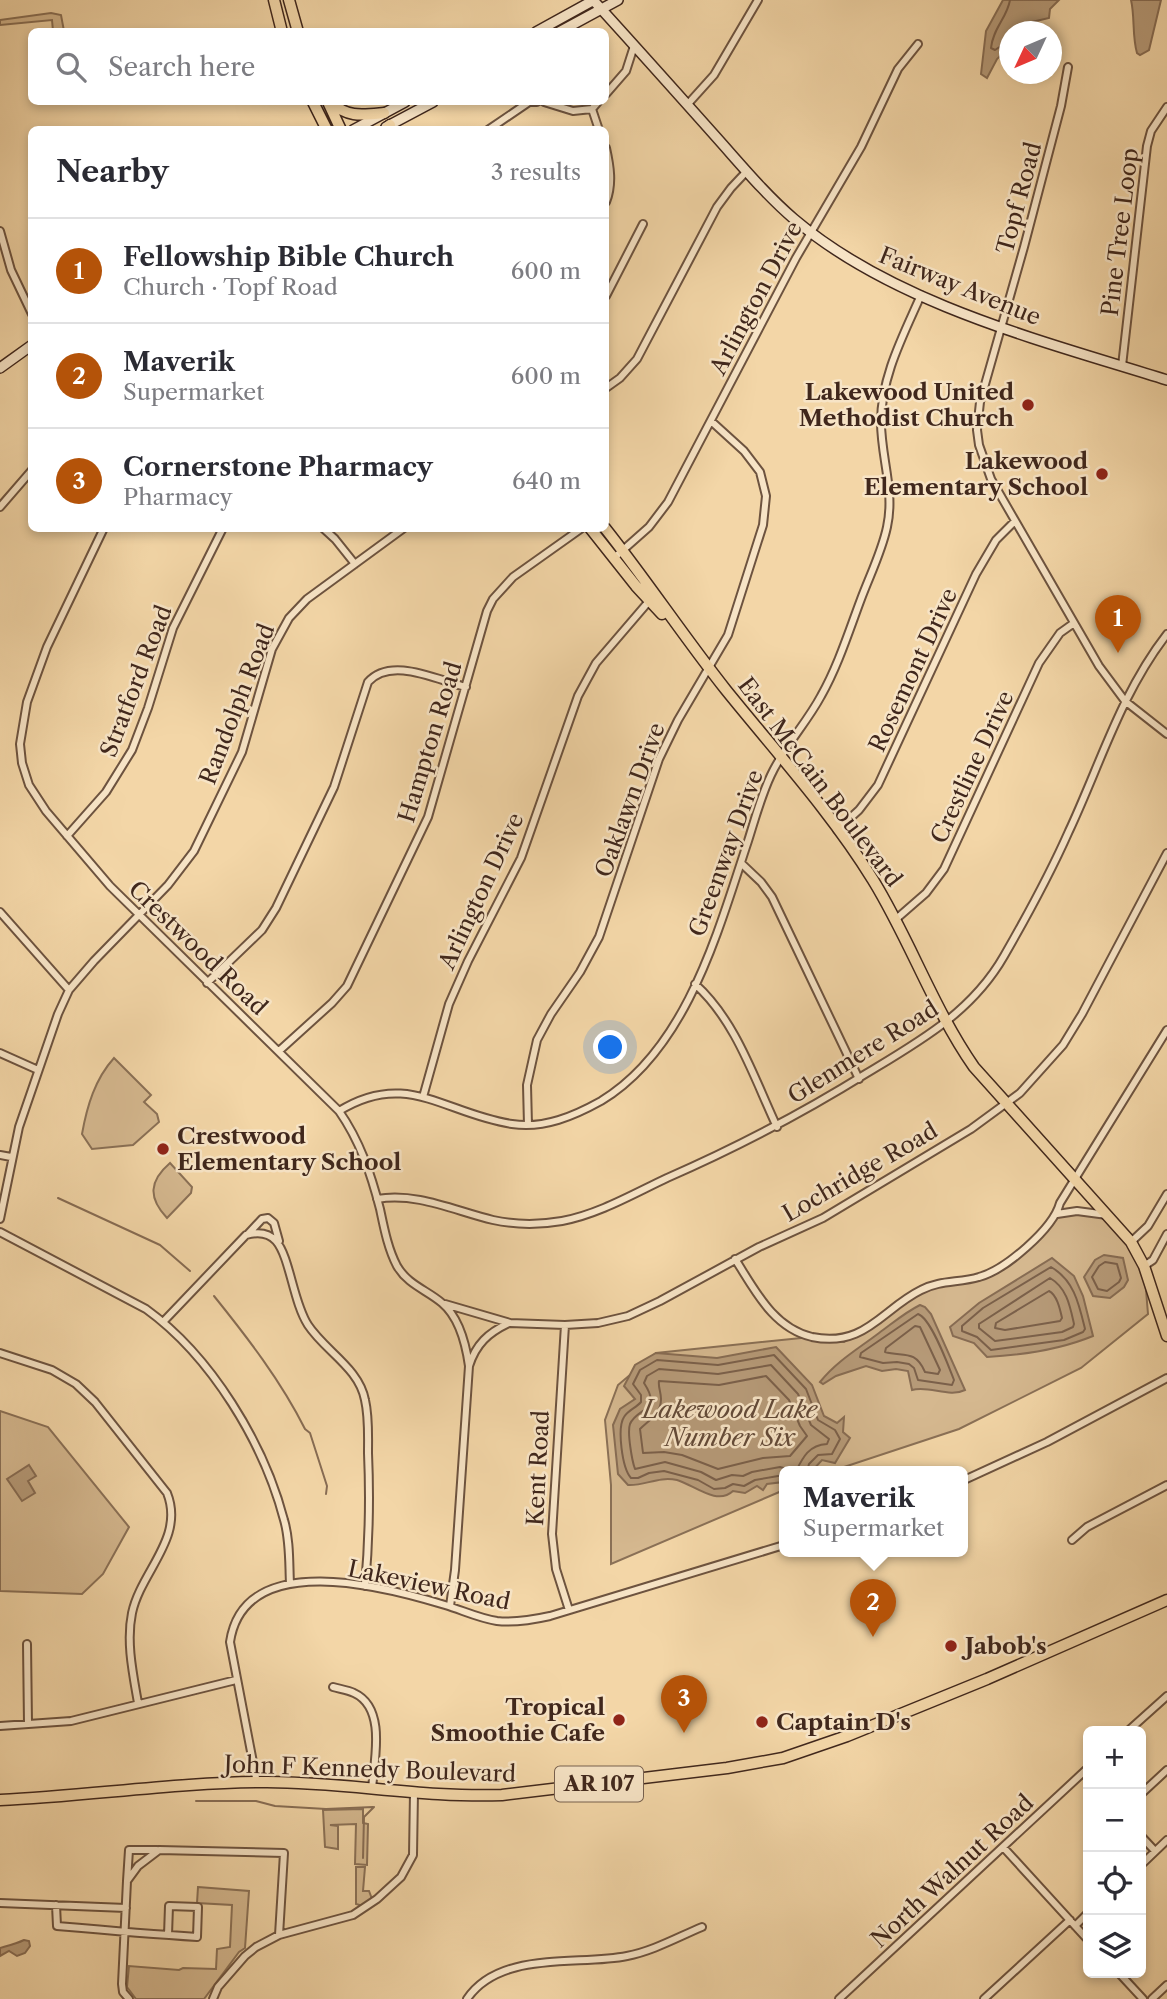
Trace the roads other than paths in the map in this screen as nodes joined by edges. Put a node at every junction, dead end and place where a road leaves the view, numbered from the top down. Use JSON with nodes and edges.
{"nodes":[{"id":1,"x":274,"y":0,"type":"edge"},
{"id":2,"x":289,"y":0,"type":"edge"},
{"id":3,"x":593,"y":0,"type":"edge"},
{"id":4,"x":618,"y":0,"type":"edge"},
{"id":5,"x":758,"y":0,"type":"edge"},
{"id":6,"x":601,"y":9,"type":"junction"},
{"id":7,"x":281,"y":28,"type":"edge"},
{"id":8,"x":297,"y":28,"type":"edge"},
{"id":9,"x":543,"y":28,"type":"edge"},
{"id":10,"x":566,"y":28,"type":"edge"},
{"id":11,"x":918,"y":44,"type":"dead end"},
{"id":12,"x":634,"y":46,"type":"junction"},
{"id":13,"x":1068,"y":67,"type":"dead end"},
{"id":14,"x":609,"y":91,"type":"edge"},
{"id":15,"x":314,"y":105,"type":"edge"},
{"id":16,"x":314,"y":105,"type":"edge"},
{"id":17,"x":330,"y":105,"type":"edge"},
{"id":18,"x":334,"y":105,"type":"edge"},
{"id":19,"x":399,"y":105,"type":"edge"},
{"id":20,"x":427,"y":105,"type":"edge"},
{"id":21,"x":525,"y":105,"type":"edge"},
{"id":22,"x":554,"y":105,"type":"edge"},
{"id":23,"x":595,"y":105,"type":"edge"},
{"id":24,"x":687,"y":105,"type":"junction"},
{"id":25,"x":1167,"y":107,"type":"edge"},
{"id":26,"x":592,"y":109,"type":"junction"},
{"id":27,"x":384,"y":113,"type":"junction"},
{"id":28,"x":317,"y":126,"type":"edge"},
{"id":29,"x":325,"y":126,"type":"edge"},
{"id":30,"x":339,"y":126,"type":"edge"},
{"id":31,"x":360,"y":126,"type":"edge"},
{"id":32,"x":389,"y":126,"type":"edge"},
{"id":33,"x":494,"y":126,"type":"edge"},
{"id":34,"x":598,"y":126,"type":"edge"},
{"id":35,"x":609,"y":161,"type":"edge"},
{"id":36,"x":747,"y":171,"type":"junction"},
{"id":37,"x":609,"y":194,"type":"edge"},
{"id":38,"x":643,"y":224,"type":"dead end"},
{"id":39,"x":0,"y":231,"type":"edge"},
{"id":40,"x":810,"y":232,"type":"junction"},
{"id":41,"x":609,"y":290,"type":"edge"},
{"id":42,"x":921,"y":295,"type":"junction"},
{"id":43,"x":28,"y":306,"type":"edge"},
{"id":44,"x":1002,"y":327,"type":"junction"},
{"id":45,"x":28,"y":348,"type":"edge"},
{"id":46,"x":1122,"y":366,"type":"junction"},
{"id":47,"x":0,"y":368,"type":"edge"},
{"id":48,"x":1167,"y":380,"type":"edge"},
{"id":49,"x":609,"y":386,"type":"edge"},
{"id":50,"x":711,"y":421,"type":"junction"},
{"id":51,"x":28,"y":475,"type":"edge"},
{"id":52,"x":0,"y":507,"type":"edge"},
{"id":53,"x":1015,"y":521,"type":"junction"},
{"id":54,"x":102,"y":532,"type":"edge"},
{"id":55,"x":220,"y":532,"type":"edge"},
{"id":56,"x":327,"y":532,"type":"edge"},
{"id":57,"x":399,"y":532,"type":"edge"},
{"id":58,"x":576,"y":532,"type":"edge"},
{"id":59,"x":594,"y":532,"type":"edge"},
{"id":60,"x":607,"y":532,"type":"edge"},
{"id":61,"x":618,"y":554,"type":"junction"},
{"id":62,"x":355,"y":564,"type":"junction"},
{"id":63,"x":650,"y":600,"type":"junction"},
{"id":64,"x":1073,"y":623,"type":"junction"},
{"id":65,"x":1167,"y":634,"type":"edge"},
{"id":66,"x":684,"y":637,"type":"junction"},
{"id":67,"x":709,"y":668,"type":"junction"},
{"id":68,"x":466,"y":687,"type":"junction"},
{"id":69,"x":1125,"y":701,"type":"junction"},
{"id":70,"x":1167,"y":734,"type":"edge"},
{"id":71,"x":780,"y":757,"type":"junction"},
{"id":72,"x":837,"y":830,"type":"junction"},
{"id":73,"x":66,"y":836,"type":"junction"},
{"id":74,"x":1167,"y":853,"type":"edge"},
{"id":75,"x":741,"y":863,"type":"junction"},
{"id":76,"x":0,"y":912,"type":"edge"},
{"id":77,"x":137,"y":915,"type":"junction"},
{"id":78,"x":895,"y":920,"type":"junction"},
{"id":79,"x":207,"y":983,"type":"junction"},
{"id":80,"x":695,"y":985,"type":"junction"},
{"id":81,"x":69,"y":990,"type":"junction"},
{"id":82,"x":946,"y":1023,"type":"junction"},
{"id":83,"x":1167,"y":1030,"type":"edge"},
{"id":84,"x":279,"y":1051,"type":"junction"},
{"id":85,"x":0,"y":1053,"type":"edge"},
{"id":86,"x":38,"y":1070,"type":"junction"},
{"id":87,"x":859,"y":1079,"type":"junction"},
{"id":88,"x":423,"y":1097,"type":"junction"},
{"id":89,"x":1006,"y":1104,"type":"junction"},
{"id":90,"x":339,"y":1111,"type":"junction"},
{"id":91,"x":527,"y":1125,"type":"junction"},
{"id":92,"x":777,"y":1126,"type":"junction"},
{"id":93,"x":0,"y":1155,"type":"edge"},
{"id":94,"x":11,"y":1157,"type":"junction"},
{"id":95,"x":1075,"y":1179,"type":"junction"},
{"id":96,"x":1167,"y":1194,"type":"edge"},
{"id":97,"x":377,"y":1199,"type":"junction"},
{"id":98,"x":1057,"y":1214,"type":"junction"},
{"id":99,"x":1107,"y":1215,"type":"junction"},
{"id":100,"x":0,"y":1219,"type":"edge"},
{"id":101,"x":0,"y":1232,"type":"edge"},
{"id":102,"x":1167,"y":1234,"type":"edge"},
{"id":103,"x":246,"y":1235,"type":"junction"},
{"id":104,"x":1131,"y":1242,"type":"junction"},
{"id":105,"x":280,"y":1247,"type":"junction"},
{"id":106,"x":735,"y":1259,"type":"junction"},
{"id":107,"x":1144,"y":1266,"type":"junction"},
{"id":108,"x":443,"y":1303,"type":"junction"},
{"id":109,"x":163,"y":1322,"type":"junction"},
{"id":110,"x":510,"y":1323,"type":"junction"},
{"id":111,"x":565,"y":1325,"type":"junction"},
{"id":112,"x":1167,"y":1336,"type":"edge"},
{"id":113,"x":0,"y":1353,"type":"edge"},
{"id":114,"x":468,"y":1366,"type":"junction"},
{"id":115,"x":1167,"y":1378,"type":"edge"},
{"id":116,"x":968,"y":1478,"type":"edge"},
{"id":117,"x":1167,"y":1485,"type":"edge"},
{"id":118,"x":1072,"y":1540,"type":"dead end"},
{"id":119,"x":779,"y":1547,"type":"edge"},
{"id":120,"x":290,"y":1584,"type":"junction"},
{"id":121,"x":365,"y":1586,"type":"junction"},
{"id":122,"x":1167,"y":1600,"type":"edge"},
{"id":123,"x":450,"y":1606,"type":"junction"},
{"id":124,"x":569,"y":1610,"type":"junction"},
{"id":125,"x":27,"y":1644,"type":"dead end"},
{"id":126,"x":236,"y":1680,"type":"junction"},
{"id":127,"x":333,"y":1687,"type":"dead end"},
{"id":128,"x":1167,"y":1696,"type":"edge"},
{"id":129,"x":138,"y":1703,"type":"junction"},
{"id":130,"x":28,"y":1724,"type":"junction"},
{"id":131,"x":0,"y":1726,"type":"edge"},
{"id":132,"x":1134,"y":1726,"type":"edge"},
{"id":133,"x":1167,"y":1770,"type":"edge"},
{"id":134,"x":1083,"y":1773,"type":"edge"},
{"id":135,"x":257,"y":1783,"type":"junction"},
{"id":136,"x":372,"y":1789,"type":"junction"},
{"id":137,"x":1146,"y":1789,"type":"edge"},
{"id":138,"x":414,"y":1792,"type":"junction"},
{"id":139,"x":0,"y":1800,"type":"edge"},
{"id":140,"x":1167,"y":1840,"type":"edge"},
{"id":141,"x":1146,"y":1841,"type":"edge"},
{"id":142,"x":1003,"y":1847,"type":"junction"},
{"id":143,"x":159,"y":1850,"type":"junction"},
{"id":144,"x":1155,"y":1851,"type":"junction"},
{"id":145,"x":1146,"y":1860,"type":"edge"},
{"id":146,"x":127,"y":1881,"type":"junction"},
{"id":147,"x":0,"y":1903,"type":"edge"},
{"id":148,"x":56,"y":1905,"type":"junction"},
{"id":149,"x":126,"y":1909,"type":"junction"},
{"id":150,"x":1085,"y":1915,"type":"edge"},
{"id":151,"x":1073,"y":1923,"type":"junction"},
{"id":152,"x":702,"y":1927,"type":"dead end"},
{"id":153,"x":125,"y":1932,"type":"junction"},
{"id":154,"x":1083,"y":1934,"type":"edge"},
{"id":155,"x":168,"y":1935,"type":"junction"},
{"id":156,"x":279,"y":1935,"type":"junction"},
{"id":157,"x":1124,"y":1978,"type":"edge"},
{"id":158,"x":1167,"y":1985,"type":"edge"},
{"id":159,"x":129,"y":1999,"type":"edge"},
{"id":160,"x":213,"y":1999,"type":"edge"},
{"id":161,"x":467,"y":1999,"type":"edge"},
{"id":162,"x":839,"y":1999,"type":"edge"},
{"id":163,"x":984,"y":1999,"type":"edge"},
{"id":164,"x":1143,"y":1999,"type":"edge"},
{"id":165,"x":1152,"y":1999,"type":"edge"}],
"edges":[{"from":1,"to":7,"type":"main road"},
{"from":2,"to":8,"type":"main road"},
{"from":3,"to":6,"type":"street","name":"Fairway Avenue"},
{"from":3,"to":9,"type":"street"},
{"from":4,"to":6,"type":"street"},
{"from":5,"to":24,"type":"street"},
{"from":6,"to":10,"type":"street"},
{"from":6,"to":12,"type":"street","name":"Fairway Avenue"},
{"from":11,"to":40,"type":"street","name":"Arlington Drive"},
{"from":12,"to":14,"type":"street"},
{"from":12,"to":24,"type":"street","name":"Fairway Avenue"},
{"from":13,"to":44,"type":"street","name":"Topf Road"},
{"from":15,"to":28,"type":"main road"},
{"from":16,"to":29,"type":"main road"},
{"from":17,"to":30,"type":"main road"},
{"from":18,"to":27,"type":"main road"},
{"from":19,"to":27,"type":"street"},
{"from":20,"to":32,"type":"street"},
{"from":21,"to":33,"type":"street"},
{"from":22,"to":26,"type":"street"},
{"from":23,"to":26,"type":"street"},
{"from":24,"to":36,"type":"street","name":"Fairway Avenue"},
{"from":25,"to":46,"type":"street","name":"Pine Tree Loop"},
{"from":26,"to":34,"type":"street"},
{"from":27,"to":31,"type":"street"},
{"from":35,"to":37,"type":"street"},
{"from":36,"to":40,"type":"street","name":"Fairway Avenue"},
{"from":36,"to":49,"type":"street"},
{"from":38,"to":41,"type":"street"},
{"from":39,"to":43,"type":"street"},
{"from":40,"to":42,"type":"street","name":"Fairway Avenue"},
{"from":40,"to":50,"type":"street","name":"Arlington Drive"},
{"from":42,"to":44,"type":"street","name":"Fairway Avenue"},
{"from":42,"to":71,"type":"street","name":"Greenway Drive"},
{"from":44,"to":46,"type":"street","name":"Fairway Avenue"},
{"from":44,"to":53,"type":"street","name":"Topf Road"},
{"from":45,"to":47,"type":"street"},
{"from":46,"to":48,"type":"street","name":"Fairway Avenue"},
{"from":50,"to":61,"type":"street","name":"Arlington Drive"},
{"from":50,"to":67,"type":"street","name":"Oaklawn Drive"},
{"from":51,"to":52,"type":"street"},
{"from":53,"to":64,"type":"street","name":"Topf Road"},
{"from":53,"to":72,"type":"street","name":"Rosemont Drive"},
{"from":54,"to":73,"type":"street","name":"Crestwood Road"},
{"from":55,"to":73,"type":"street","name":"Stratford Road"},
{"from":56,"to":62,"type":"street"},
{"from":57,"to":62,"type":"street","name":"Randolph Road"},
{"from":58,"to":68,"type":"street","name":"Hampton Road"},
{"from":59,"to":61,"type":"main road","name":"East McCain Boulevard"},
{"from":60,"to":61,"type":"main road","name":"East McCain Boulevard"},
{"from":61,"to":63,"type":"main road","name":"East McCain Boulevard"},
{"from":61,"to":66,"type":"main road","name":"East McCain Boulevard"},
{"from":62,"to":77,"type":"street","name":"Randolph Road"},
{"from":63,"to":66,"type":"main road","name":"East McCain Boulevard"},
{"from":63,"to":88,"type":"street","name":"Arlington Drive"},
{"from":64,"to":69,"type":"street","name":"Topf Road"},
{"from":64,"to":78,"type":"street","name":"Crestline Drive"},
{"from":65,"to":69,"type":"street","name":"Glenmere Road"},
{"from":66,"to":67,"type":"main road","name":"East McCain Boulevard"},
{"from":67,"to":71,"type":"main road","name":"East McCain Boulevard"},
{"from":67,"to":91,"type":"street","name":"Oaklawn Drive"},
{"from":68,"to":79,"type":"street"},
{"from":68,"to":84,"type":"street","name":"Hampton Road"},
{"from":69,"to":70,"type":"street","name":"Topf Road"},
{"from":69,"to":82,"type":"street","name":"Glenmere Road"},
{"from":71,"to":72,"type":"main road","name":"East McCain Boulevard"},
{"from":71,"to":75,"type":"street","name":"Greenway Drive"},
{"from":72,"to":78,"type":"main road","name":"East McCain Boulevard"},
{"from":73,"to":77,"type":"street","name":"Crestwood Road"},
{"from":74,"to":89,"type":"street","name":"Lochridge Road"},
{"from":75,"to":80,"type":"street","name":"Greenway Drive"},
{"from":75,"to":87,"type":"street"},
{"from":76,"to":81,"type":"street"},
{"from":77,"to":79,"type":"street","name":"Crestwood Road"},
{"from":77,"to":81,"type":"street","name":"Randolph Road"},
{"from":78,"to":82,"type":"main road","name":"East McCain Boulevard"},
{"from":79,"to":84,"type":"street","name":"Crestwood Road"},
{"from":80,"to":91,"type":"street","name":"Greenway Drive"},
{"from":80,"to":92,"type":"street"},
{"from":81,"to":86,"type":"street","name":"Randolph Road"},
{"from":82,"to":87,"type":"street","name":"Glenmere Road"},
{"from":82,"to":89,"type":"main road","name":"East McCain Boulevard"},
{"from":83,"to":95,"type":"street"},
{"from":84,"to":90,"type":"street","name":"Crestwood Road"},
{"from":85,"to":86,"type":"street"},
{"from":86,"to":94,"type":"street","name":"Randolph Road"},
{"from":87,"to":92,"type":"street","name":"Glenmere Road"},
{"from":88,"to":90,"type":"street","name":"Greenway Drive"},
{"from":88,"to":91,"type":"street","name":"Greenway Drive"},
{"from":89,"to":95,"type":"main road","name":"East McCain Boulevard"},
{"from":89,"to":106,"type":"street","name":"Lochridge Road"},
{"from":90,"to":97,"type":"street","name":"Crestwood Road"},
{"from":92,"to":97,"type":"street","name":"Glenmere Road"},
{"from":93,"to":94,"type":"street"},
{"from":94,"to":100,"type":"street","name":"Randolph Road"},
{"from":95,"to":98,"type":"street"},
{"from":95,"to":99,"type":"main road","name":"East McCain Boulevard"},
{"from":96,"to":104,"type":"street"},
{"from":97,"to":108,"type":"street","name":"Crestwood Road"},
{"from":98,"to":99,"type":"street"},
{"from":98,"to":106,"type":"street"},
{"from":99,"to":104,"type":"main road","name":"East McCain Boulevard"},
{"from":101,"to":109,"type":"street"},
{"from":102,"to":107,"type":"street"},
{"from":103,"to":105,"type":"street"},
{"from":103,"to":105,"type":"street"},
{"from":103,"to":109,"type":"street"},
{"from":104,"to":107,"type":"main road","name":"East McCain Boulevard"},
{"from":105,"to":121,"type":"street"},
{"from":106,"to":111,"type":"street","name":"Lochridge Road"},
{"from":107,"to":112,"type":"main road","name":"East McCain Boulevard"},
{"from":108,"to":110,"type":"street","name":"Lochridge Road"},
{"from":108,"to":114,"type":"street","name":"Crestwood Road"},
{"from":109,"to":120,"type":"street"},
{"from":110,"to":111,"type":"street","name":"Lochridge Road"},
{"from":110,"to":114,"type":"street","name":"Crestwood Road"},
{"from":111,"to":124,"type":"street","name":"Kent Road"},
{"from":113,"to":129,"type":"street"},
{"from":114,"to":123,"type":"street","name":"Crestwood Road"},
{"from":115,"to":116,"type":"street"},
{"from":117,"to":118,"type":"street"},
{"from":119,"to":124,"type":"street","name":"Lakeview Road"},
{"from":120,"to":121,"type":"street","name":"Lakeview Road"},
{"from":120,"to":126,"type":"street","name":"Lakeview Road"},
{"from":121,"to":123,"type":"street","name":"Lakeview Road"},
{"from":122,"to":138,"type":"main road","name":"John F Kennedy Boulevard","number":"AR 107"},
{"from":123,"to":124,"type":"street","name":"Lakeview Road"},
{"from":125,"to":130,"type":"street"},
{"from":126,"to":129,"type":"street"},
{"from":126,"to":135,"type":"street","name":"Lakeview Road"},
{"from":127,"to":136,"type":"street"},
{"from":128,"to":132,"type":"street"},
{"from":129,"to":130,"type":"street"},
{"from":130,"to":131,"type":"street"},
{"from":133,"to":137,"type":"street"},
{"from":134,"to":142,"type":"street","name":"North Walnut Road"},
{"from":135,"to":136,"type":"main road","name":"John F Kennedy Boulevard","number":"AR 107"},
{"from":135,"to":139,"type":"main road","name":"John F Kennedy Boulevard","number":"AR 107"},
{"from":136,"to":138,"type":"main road","name":"John F Kennedy Boulevard","number":"AR 107"},
{"from":138,"to":156,"type":"street"},
{"from":140,"to":144,"type":"street"},
{"from":141,"to":144,"type":"street"},
{"from":142,"to":151,"type":"street"},
{"from":142,"to":162,"type":"street","name":"North Walnut Road"},
{"from":143,"to":146,"type":"street"},
{"from":143,"to":146,"type":"street"},
{"from":143,"to":156,"type":"street"},
{"from":144,"to":145,"type":"street"},
{"from":146,"to":149,"type":"street"},
{"from":147,"to":148,"type":"street"},
{"from":148,"to":149,"type":"street"},
{"from":148,"to":153,"type":"street"},
{"from":149,"to":153,"type":"street"},
{"from":150,"to":151,"type":"street"},
{"from":151,"to":154,"type":"street"},
{"from":151,"to":163,"type":"street"},
{"from":152,"to":161,"type":"street"},
{"from":153,"to":155,"type":"street"},
{"from":153,"to":159,"type":"street"},
{"from":155,"to":155,"type":"street"},
{"from":156,"to":160,"type":"street"},
{"from":157,"to":164,"type":"street"},
{"from":158,"to":165,"type":"street"}]}
